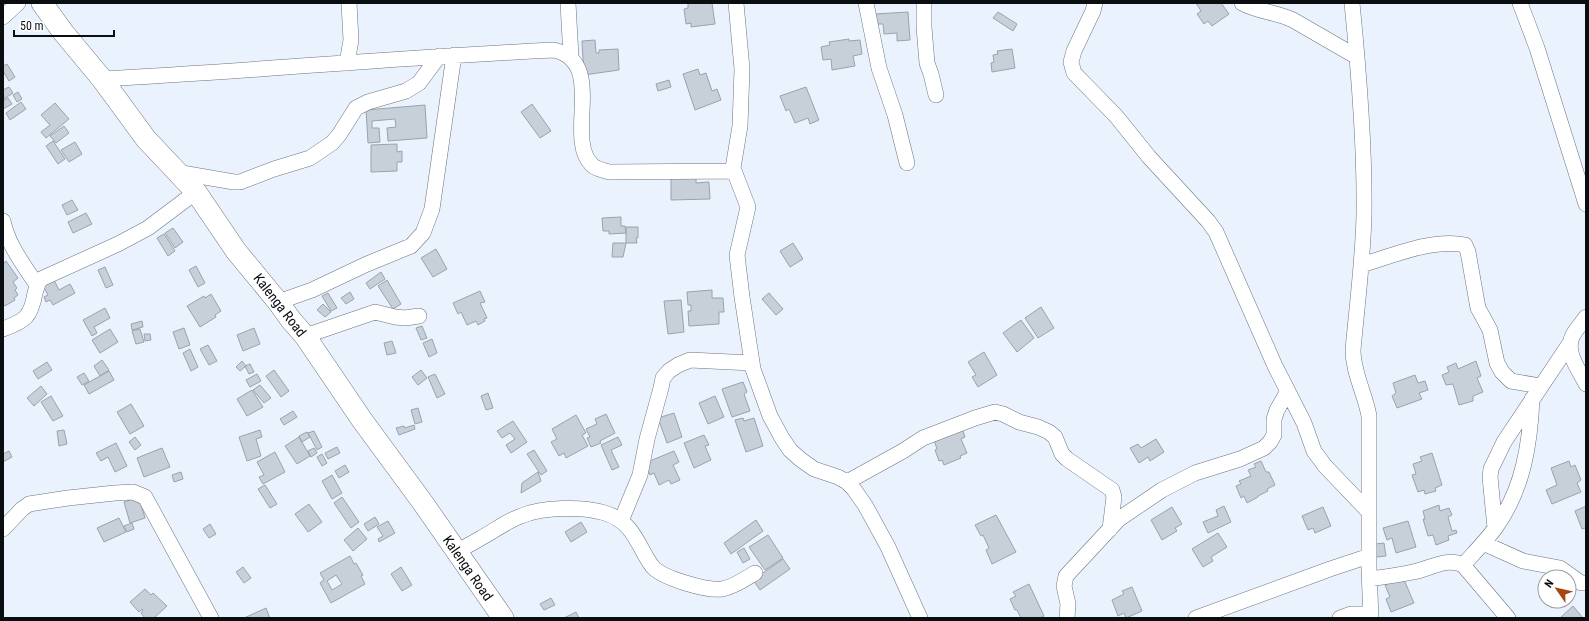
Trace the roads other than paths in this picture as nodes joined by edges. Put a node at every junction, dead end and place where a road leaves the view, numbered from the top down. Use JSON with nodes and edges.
{"nodes":[{"id":1,"x":18,"y":3,"type":"edge"},
{"id":2,"x":42,"y":3,"type":"edge"},
{"id":3,"x":349,"y":3,"type":"edge"},
{"id":4,"x":568,"y":3,"type":"edge"},
{"id":5,"x":736,"y":3,"type":"edge"},
{"id":6,"x":866,"y":3,"type":"edge"},
{"id":7,"x":924,"y":3,"type":"edge"},
{"id":8,"x":1095,"y":3,"type":"edge"},
{"id":9,"x":1242,"y":3,"type":"edge"},
{"id":10,"x":1352,"y":3,"type":"edge"},
{"id":11,"x":1520,"y":3,"type":"edge"},
{"id":12,"x":3,"y":17,"type":"edge"},
{"id":13,"x":446,"y":55,"type":"junction"},
{"id":14,"x":571,"y":57,"type":"junction"},
{"id":15,"x":1357,"y":58,"type":"junction"},
{"id":16,"x":347,"y":63,"type":"junction"},
{"id":17,"x":102,"y":79,"type":"junction"},
{"id":18,"x":936,"y":95,"type":"dead end"},
{"id":19,"x":907,"y":163,"type":"dead end"},
{"id":20,"x":734,"y":171,"type":"junction"},
{"id":21,"x":176,"y":172,"type":"junction"},
{"id":22,"x":196,"y":192,"type":"junction"},
{"id":23,"x":1586,"y":204,"type":"edge"},
{"id":24,"x":3,"y":221,"type":"edge"},
{"id":25,"x":1361,"y":265,"type":"junction"},
{"id":26,"x":37,"y":285,"type":"junction"},
{"id":27,"x":278,"y":302,"type":"junction"},
{"id":28,"x":419,"y":316,"type":"dead end"},
{"id":29,"x":1586,"y":317,"type":"edge"},
{"id":30,"x":3,"y":329,"type":"edge"},
{"id":31,"x":305,"y":336,"type":"junction"},
{"id":32,"x":1570,"y":343,"type":"junction"},
{"id":33,"x":752,"y":363,"type":"junction"},
{"id":34,"x":1586,"y":384,"type":"edge"},
{"id":35,"x":1540,"y":386,"type":"junction"},
{"id":36,"x":1288,"y":391,"type":"junction"},
{"id":37,"x":1532,"y":399,"type":"junction"},
{"id":38,"x":847,"y":482,"type":"junction"},
{"id":39,"x":1369,"y":512,"type":"junction"},
{"id":40,"x":621,"y":521,"type":"junction"},
{"id":41,"x":1495,"y":528,"type":"junction"},
{"id":42,"x":3,"y":529,"type":"edge"},
{"id":43,"x":1110,"y":529,"type":"junction"},
{"id":44,"x":1483,"y":543,"type":"junction"},
{"id":45,"x":457,"y":551,"type":"junction"},
{"id":46,"x":1369,"y":556,"type":"junction"},
{"id":47,"x":1464,"y":565,"type":"junction"},
{"id":48,"x":755,"y":573,"type":"dead end"},
{"id":49,"x":1369,"y":579,"type":"junction"},
{"id":50,"x":1586,"y":583,"type":"edge"},
{"id":51,"x":1371,"y":616,"type":"edge"},
{"id":52,"x":211,"y":618,"type":"edge"},
{"id":53,"x":503,"y":618,"type":"edge"},
{"id":54,"x":920,"y":618,"type":"edge"},
{"id":55,"x":1067,"y":618,"type":"edge"},
{"id":56,"x":1196,"y":618,"type":"edge"},
{"id":57,"x":1340,"y":618,"type":"edge"},
{"id":58,"x":1508,"y":618,"type":"edge"}],
"edges":[{"from":1,"to":12,"type":"street"},
{"from":2,"to":17,"type":"main road","name":"Kalenga Road"},
{"from":3,"to":16,"type":"street"},
{"from":4,"to":14,"type":"street"},
{"from":5,"to":20,"type":"street"},
{"from":6,"to":19,"type":"street"},
{"from":7,"to":18,"type":"street"},
{"from":8,"to":36,"type":"street"},
{"from":9,"to":15,"type":"street"},
{"from":10,"to":15,"type":"street"},
{"from":11,"to":23,"type":"street"},
{"from":13,"to":14,"type":"street"},
{"from":13,"to":16,"type":"street"},
{"from":13,"to":21,"type":"street"},
{"from":13,"to":27,"type":"street"},
{"from":14,"to":20,"type":"street"},
{"from":15,"to":25,"type":"street"},
{"from":16,"to":17,"type":"street"},
{"from":17,"to":21,"type":"main road","name":"Kalenga Road"},
{"from":20,"to":33,"type":"street"},
{"from":21,"to":22,"type":"main road","name":"Kalenga Road"},
{"from":22,"to":26,"type":"street"},
{"from":22,"to":27,"type":"main road","name":"Kalenga Road"},
{"from":24,"to":26,"type":"street"},
{"from":25,"to":35,"type":"street"},
{"from":25,"to":39,"type":"street"},
{"from":26,"to":30,"type":"street"},
{"from":27,"to":31,"type":"main road","name":"Kalenga Road"},
{"from":28,"to":31,"type":"street"},
{"from":29,"to":32,"type":"street"},
{"from":31,"to":45,"type":"main road","name":"Kalenga Road"},
{"from":32,"to":34,"type":"street"},
{"from":32,"to":35,"type":"street"},
{"from":33,"to":38,"type":"street"},
{"from":33,"to":40,"type":"street"},
{"from":35,"to":37,"type":"street"},
{"from":36,"to":39,"type":"street"},
{"from":36,"to":43,"type":"street"},
{"from":37,"to":41,"type":"street"},
{"from":37,"to":41,"type":"street"},
{"from":38,"to":43,"type":"street"},
{"from":38,"to":54,"type":"street"},
{"from":39,"to":46,"type":"street"},
{"from":40,"to":45,"type":"street"},
{"from":40,"to":48,"type":"street"},
{"from":41,"to":44,"type":"street"},
{"from":42,"to":52,"type":"street"},
{"from":43,"to":55,"type":"street"},
{"from":44,"to":47,"type":"street"},
{"from":44,"to":50,"type":"street"},
{"from":45,"to":53,"type":"main road","name":"Kalenga Road"},
{"from":46,"to":49,"type":"street"},
{"from":46,"to":56,"type":"street"},
{"from":47,"to":49,"type":"street"},
{"from":47,"to":58,"type":"street"},
{"from":49,"to":51,"type":"street"},
{"from":51,"to":57,"type":"street"}]}
